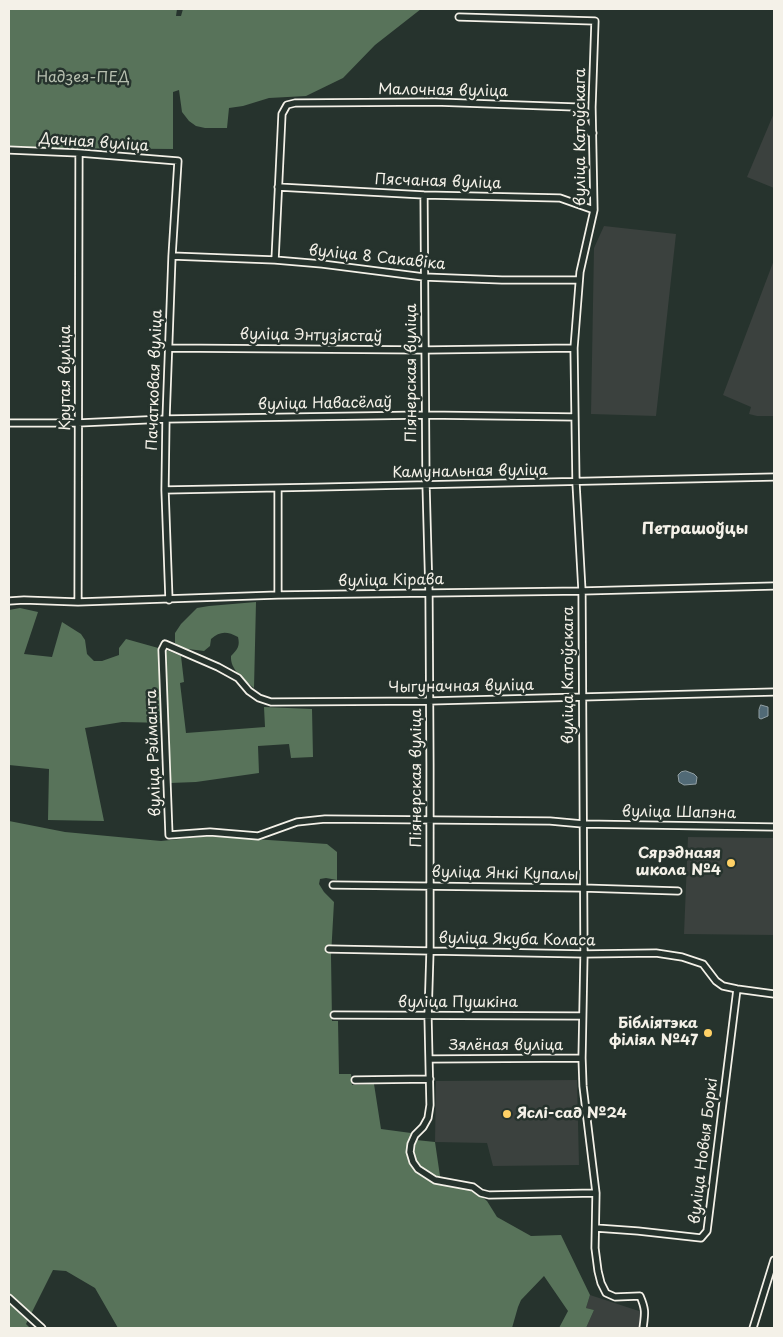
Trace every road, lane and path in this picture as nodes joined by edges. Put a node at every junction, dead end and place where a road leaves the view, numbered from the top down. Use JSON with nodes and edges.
{"nodes":[{"id":1,"x":459,"y":17,"type":"dead end"},
{"id":2,"x":593,"y":133,"type":"junction"},
{"id":3,"x":9,"y":150,"type":"edge"},
{"id":4,"x":79,"y":153,"type":"junction"},
{"id":5,"x":178,"y":161,"type":"joint"},
{"id":6,"x":278,"y":187,"type":"junction"},
{"id":7,"x":424,"y":195,"type":"junction"},
{"id":8,"x":594,"y":210,"type":"junction"},
{"id":9,"x":172,"y":256,"type":"junction"},
{"id":10,"x":275,"y":260,"type":"junction"},
{"id":11,"x":424,"y":277,"type":"junction"},
{"id":12,"x":579,"y":280,"type":"junction"},
{"id":13,"x":168,"y":348,"type":"junction"},
{"id":14,"x":574,"y":348,"type":"junction"},
{"id":15,"x":426,"y":350,"type":"junction"},
{"id":16,"x":425,"y":415,"type":"junction"},
{"id":17,"x":575,"y":417,"type":"junction"},
{"id":18,"x":166,"y":419,"type":"junction"},
{"id":19,"x":9,"y":423,"type":"edge"},
{"id":20,"x":78,"y":424,"type":"junction"},
{"id":21,"x":774,"y":477,"type":"edge"},
{"id":22,"x":576,"y":482,"type":"junction"},
{"id":23,"x":426,"y":484,"type":"junction"},
{"id":24,"x":278,"y":488,"type":"junction"},
{"id":25,"x":165,"y":490,"type":"junction"},
{"id":26,"x":774,"y":586,"type":"edge"},
{"id":27,"x":582,"y":591,"type":"junction"},
{"id":28,"x":429,"y":594,"type":"junction"},
{"id":29,"x":278,"y":595,"type":"junction"},
{"id":30,"x":169,"y":600,"type":"junction"},
{"id":31,"x":9,"y":601,"type":"edge"},
{"id":32,"x":78,"y":602,"type":"junction"},
{"id":33,"x":165,"y":644,"type":"joint"},
{"id":34,"x":774,"y":692,"type":"edge"},
{"id":35,"x":582,"y":697,"type":"junction"},
{"id":36,"x":429,"y":701,"type":"junction"},
{"id":37,"x":430,"y":820,"type":"junction"},
{"id":38,"x":583,"y":824,"type":"junction"},
{"id":39,"x":774,"y":826,"type":"edge"},
{"id":40,"x":333,"y":885,"type":"dead end"},
{"id":41,"x":430,"y":886,"type":"junction"},
{"id":42,"x":583,"y":888,"type":"junction"},
{"id":43,"x":678,"y":891,"type":"dead end"},
{"id":44,"x":329,"y":949,"type":"dead end"},
{"id":45,"x":430,"y":951,"type":"junction"},
{"id":46,"x":584,"y":954,"type":"junction"},
{"id":47,"x":737,"y":989,"type":"junction"},
{"id":48,"x":774,"y":994,"type":"edge"},
{"id":49,"x":334,"y":1015,"type":"dead end"},
{"id":50,"x":428,"y":1016,"type":"junction"},
{"id":51,"x":582,"y":1016,"type":"junction"},
{"id":52,"x":582,"y":1058,"type":"junction"},
{"id":53,"x":429,"y":1059,"type":"junction"},
{"id":54,"x":430,"y":1079,"type":"junction"},
{"id":55,"x":355,"y":1080,"type":"dead end"},
{"id":56,"x":596,"y":1193,"type":"junction"},
{"id":57,"x":596,"y":1228,"type":"junction"},
{"id":58,"x":774,"y":1260,"type":"edge"},
{"id":59,"x":9,"y":1298,"type":"edge"},
{"id":60,"x":42,"y":1328,"type":"edge"},
{"id":61,"x":643,"y":1328,"type":"edge"},
{"id":62,"x":752,"y":1328,"type":"edge"}],
"edges":[{"from":1,"to":2,"type":"street","name":"вуліца Катоўскага"},
{"from":2,"to":6,"type":"street","name":"Малочная вуліца"},
{"from":2,"to":8,"type":"street","name":"вуліца Катоўскага"},
{"from":3,"to":4,"type":"street","name":"Дачная вуліца"},
{"from":4,"to":5,"type":"street","name":"Дачная вуліца"},
{"from":4,"to":20,"type":"street","name":"Крутая вуліца"},
{"from":5,"to":9,"type":"street","name":"Пачатковая вуліца"},
{"from":6,"to":7,"type":"street","name":"Пясчаная вуліца"},
{"from":6,"to":10,"type":"street"},
{"from":7,"to":8,"type":"street","name":"Пясчаная вуліца"},
{"from":7,"to":11,"type":"street","name":"Піянерская вуліца"},
{"from":8,"to":12,"type":"street","name":"вуліца Катоўскага"},
{"from":9,"to":10,"type":"street","name":"вуліца 8 Сакавіка"},
{"from":9,"to":13,"type":"street","name":"Пачатковая вуліца"},
{"from":10,"to":11,"type":"street","name":"вуліца 8 Сакавіка"},
{"from":11,"to":12,"type":"street","name":"вуліца 8 Сакавіка"},
{"from":11,"to":15,"type":"street","name":"Піянерская вуліца"},
{"from":12,"to":14,"type":"street","name":"вуліца Катоўскага"},
{"from":13,"to":15,"type":"street","name":"вуліца Энтузіястаў"},
{"from":13,"to":18,"type":"street","name":"Пачатковая вуліца"},
{"from":14,"to":15,"type":"street","name":"вуліца Энтузіястаў"},
{"from":14,"to":17,"type":"street","name":"вуліца Катоўскага"},
{"from":15,"to":16,"type":"street","name":"Піянерская вуліца"},
{"from":16,"to":17,"type":"street","name":"вуліца Навасёлаў"},
{"from":16,"to":18,"type":"street","name":"вуліца Навасёлаў"},
{"from":16,"to":23,"type":"street","name":"Піянерская вуліца"},
{"from":17,"to":22,"type":"street","name":"вуліца Катоўскага"},
{"from":18,"to":20,"type":"street","name":"вуліца Навасёлаў"},
{"from":18,"to":25,"type":"street","name":"Пачатковая вуліца"},
{"from":19,"to":20,"type":"street","name":"вуліца Навасёлаў"},
{"from":20,"to":32,"type":"street","name":"Крутая вуліца"},
{"from":21,"to":22,"type":"street","name":"Камунальная вуліца"},
{"from":22,"to":23,"type":"street","name":"Камунальная вуліца"},
{"from":22,"to":27,"type":"street","name":"вуліца Катоўскага"},
{"from":23,"to":24,"type":"street","name":"Камунальная вуліца"},
{"from":23,"to":28,"type":"street","name":"Піянерская вуліца"},
{"from":24,"to":25,"type":"street","name":"Камунальная вуліца"},
{"from":24,"to":29,"type":"street"},
{"from":25,"to":30,"type":"street","name":"Пачатковая вуліца"},
{"from":26,"to":27,"type":"street","name":"вуліца Кірава"},
{"from":27,"to":28,"type":"street","name":"вуліца Кірава"},
{"from":27,"to":35,"type":"street","name":"вуліца Катоўскага"},
{"from":28,"to":29,"type":"street","name":"вуліца Кірава"},
{"from":28,"to":36,"type":"street","name":"Піянерская вуліца"},
{"from":29,"to":30,"type":"street","name":"вуліца Кірава"},
{"from":30,"to":32,"type":"street","name":"вуліца Кірава"},
{"from":31,"to":32,"type":"street","name":"вуліца Кірава"},
{"from":33,"to":36,"type":"street","name":"Чыгуначная вуліца"},
{"from":33,"to":37,"type":"street","name":"вуліца Рэйманта"},
{"from":34,"to":35,"type":"street","name":"Чыгуначная вуліца"},
{"from":35,"to":36,"type":"street","name":"Чыгуначная вуліца"},
{"from":35,"to":38,"type":"street","name":"вуліца Катоўскага"},
{"from":36,"to":37,"type":"street","name":"Піянерская вуліца"},
{"from":37,"to":38,"type":"street","name":"вуліца Рэйманта"},
{"from":37,"to":41,"type":"street","name":"Піянерская вуліца"},
{"from":38,"to":39,"type":"street","name":"вуліца Шапэна"},
{"from":38,"to":42,"type":"street","name":"вуліца Катоўскага"},
{"from":40,"to":41,"type":"street","name":"вуліца Янкі Купалы"},
{"from":41,"to":42,"type":"street","name":"вуліца Янкі Купалы"},
{"from":41,"to":45,"type":"street","name":"Піянерская вуліца"},
{"from":42,"to":43,"type":"street","name":"вуліца Янкі Купалы"},
{"from":42,"to":46,"type":"street","name":"вуліца Катоўскага"},
{"from":44,"to":45,"type":"street","name":"вуліца Якуба Коласа"},
{"from":45,"to":46,"type":"street","name":"вуліца Якуба Коласа"},
{"from":45,"to":50,"type":"street","name":"Піянерская вуліца"},
{"from":46,"to":47,"type":"street","name":"вуліца Якуба Коласа"},
{"from":46,"to":51,"type":"street","name":"вуліца Катоўскага"},
{"from":47,"to":48,"type":"street"},
{"from":47,"to":57,"type":"street","name":"вуліца Новыя Боркі"},
{"from":49,"to":50,"type":"street","name":"вуліца Пушкіна"},
{"from":50,"to":51,"type":"street","name":"вуліца Пушкіна"},
{"from":50,"to":53,"type":"street","name":"Піянерская вуліца"},
{"from":51,"to":52,"type":"street","name":"вуліца Катоўскага"},
{"from":52,"to":53,"type":"street","name":"Зялёная вуліца"},
{"from":52,"to":56,"type":"street","name":"вуліца Катоўскага"},
{"from":53,"to":54,"type":"street","name":"Піянерская вуліца"},
{"from":54,"to":55,"type":"street"},
{"from":54,"to":56,"type":"street","name":"Піянерская вуліца"},
{"from":56,"to":57,"type":"street","name":"вуліца Катоўскага"},
{"from":57,"to":61,"type":"street","name":"вуліца Катоўскага"},
{"from":58,"to":62,"type":"street"},
{"from":59,"to":60,"type":"street"}]}
